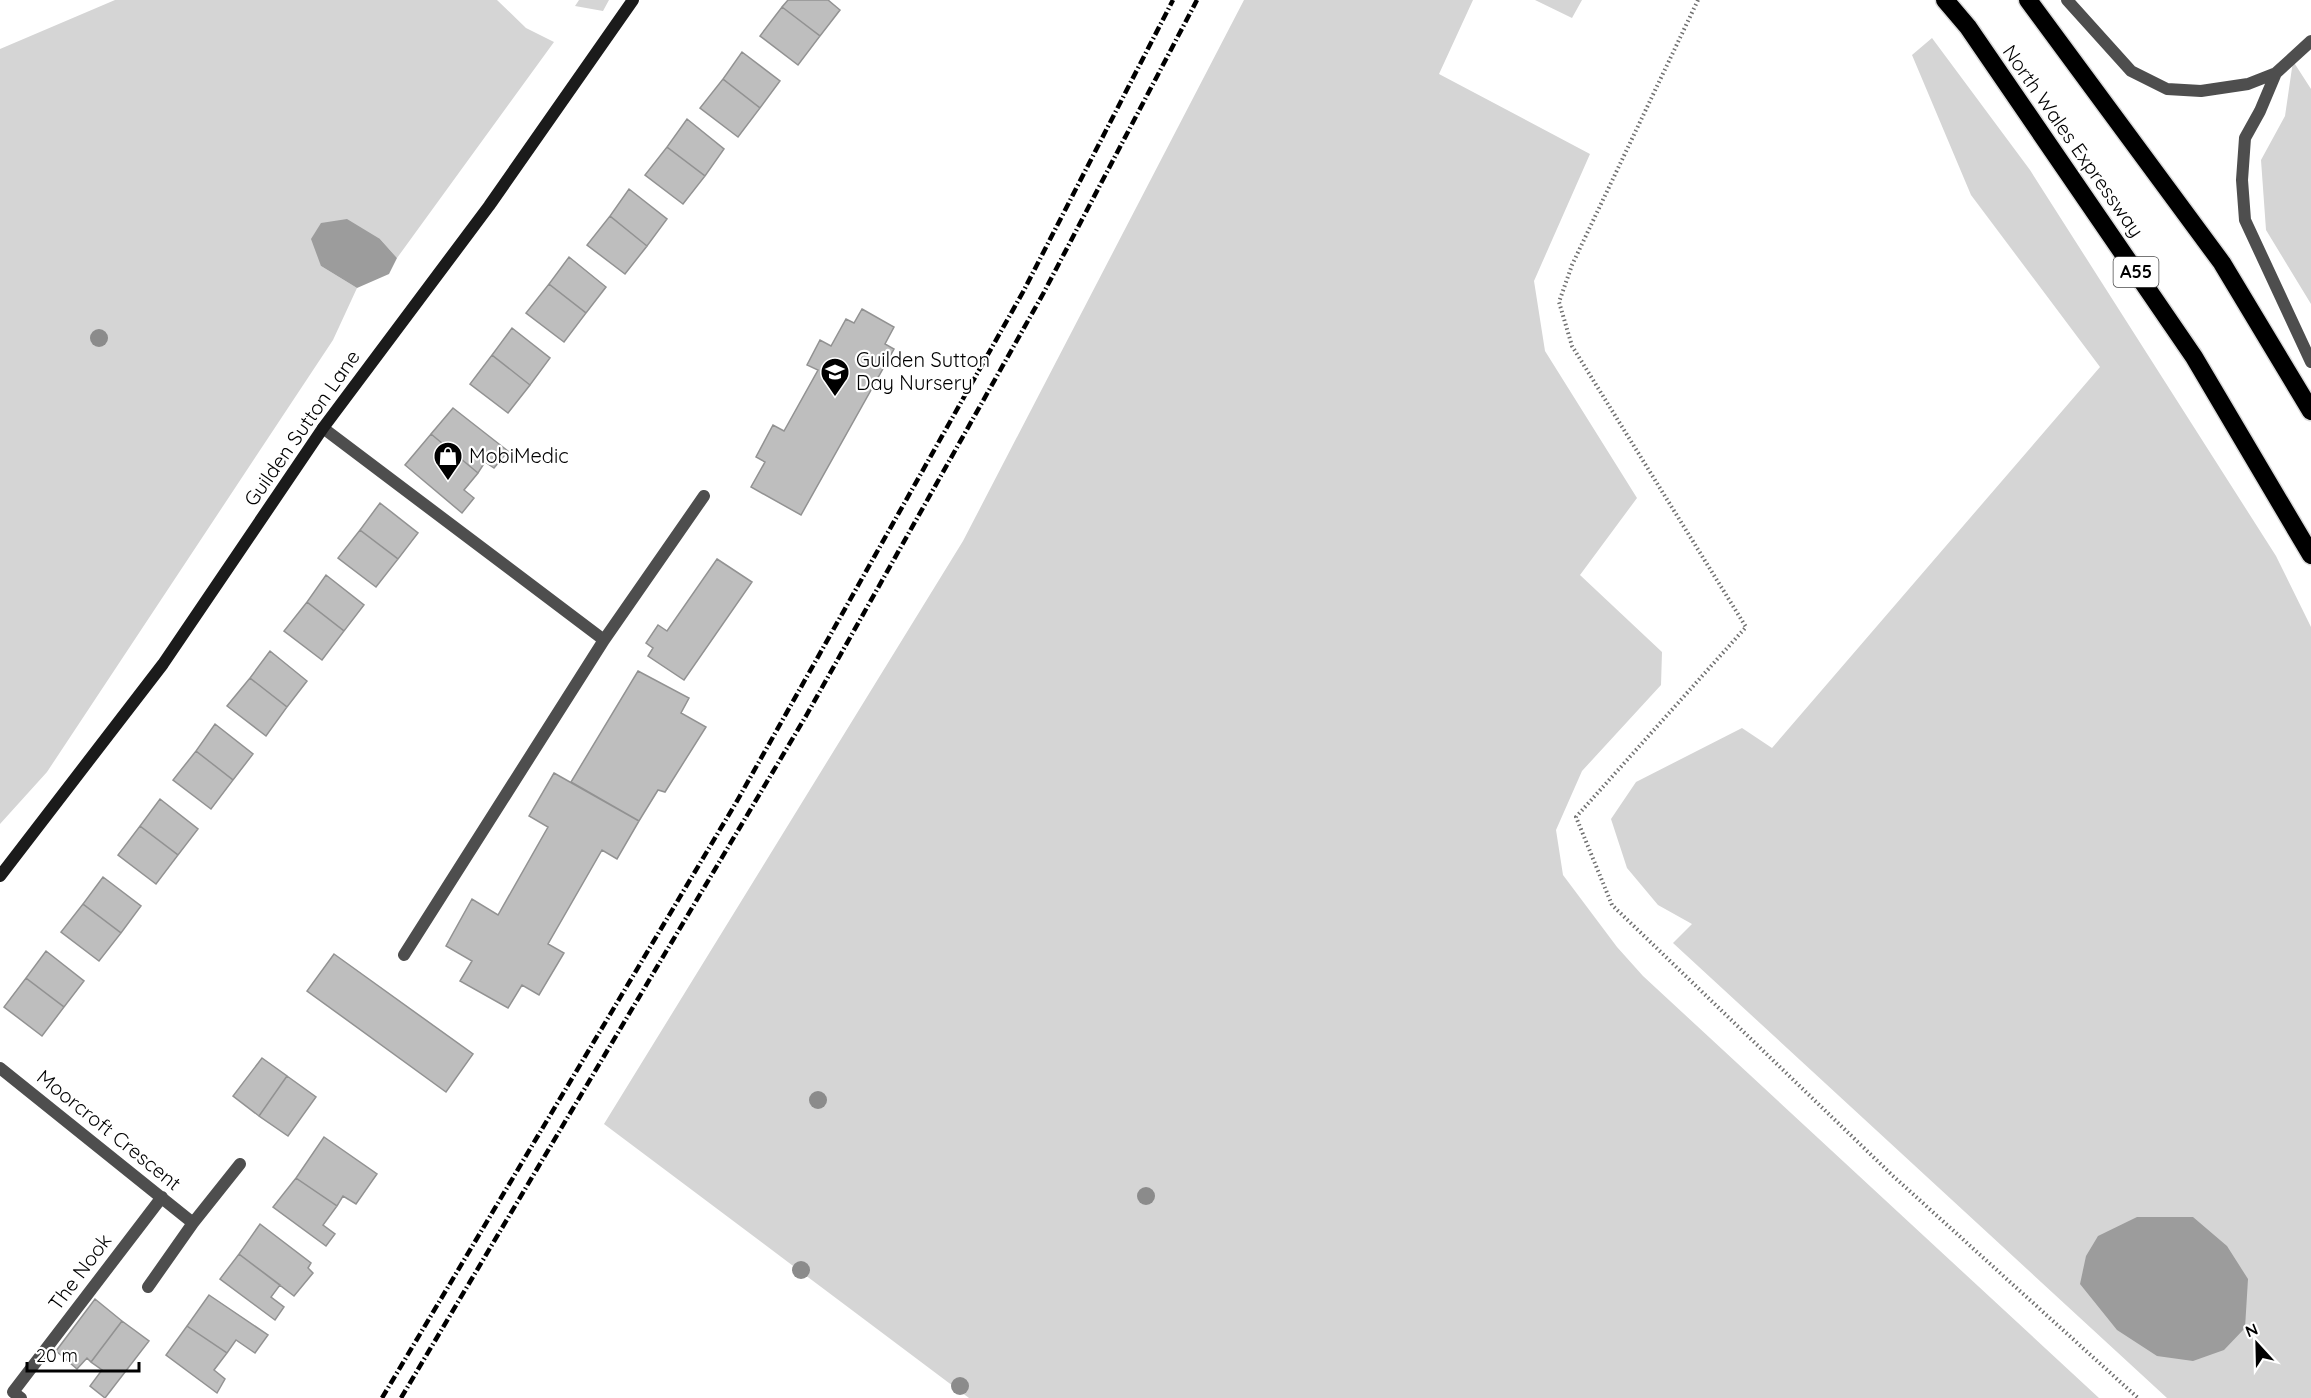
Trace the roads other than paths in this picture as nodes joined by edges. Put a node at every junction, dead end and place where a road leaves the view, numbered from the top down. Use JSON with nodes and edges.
{"nodes":[{"id":1,"x":633,"y":0,"type":"edge"},
{"id":2,"x":1945,"y":0,"type":"edge"},
{"id":3,"x":2028,"y":0,"type":"edge"},
{"id":4,"x":2067,"y":0,"type":"edge"},
{"id":5,"x":2311,"y":40,"type":"edge"},
{"id":6,"x":2276,"y":73,"type":"junction"},
{"id":7,"x":2311,"y":362,"type":"edge"},
{"id":8,"x":2311,"y":411,"type":"edge"},
{"id":9,"x":323,"y":428,"type":"junction"},
{"id":10,"x":704,"y":496,"type":"dead end"},
{"id":11,"x":2311,"y":555,"type":"edge"},
{"id":12,"x":604,"y":640,"type":"junction"},
{"id":13,"x":0,"y":876,"type":"edge"},
{"id":14,"x":404,"y":955,"type":"dead end"},
{"id":15,"x":0,"y":1068,"type":"edge"},
{"id":16,"x":240,"y":1164,"type":"dead end"},
{"id":17,"x":162,"y":1197,"type":"junction"},
{"id":18,"x":193,"y":1223,"type":"junction"},
{"id":19,"x":148,"y":1287,"type":"dead end"},
{"id":20,"x":21,"y":1398,"type":"edge"}],
"edges":[{"from":1,"to":9,"type":"street","name":"Guilden Sutton Lane"},
{"from":2,"to":11,"type":"highway","name":"North Wales Expressway","number":"A55"},
{"from":3,"to":8,"type":"highway"},
{"from":4,"to":6,"type":"street"},
{"from":5,"to":6,"type":"street"},
{"from":6,"to":7,"type":"street"},
{"from":9,"to":12,"type":"street"},
{"from":9,"to":13,"type":"street","name":"Guilden Sutton Lane"},
{"from":10,"to":12,"type":"street"},
{"from":12,"to":14,"type":"street"},
{"from":15,"to":17,"type":"street","name":"Moorcroft Crescent"},
{"from":16,"to":18,"type":"street"},
{"from":17,"to":18,"type":"street","name":"Moorcroft Crescent"},
{"from":17,"to":20,"type":"street","name":"The Nook"},
{"from":18,"to":19,"type":"street"}]}
